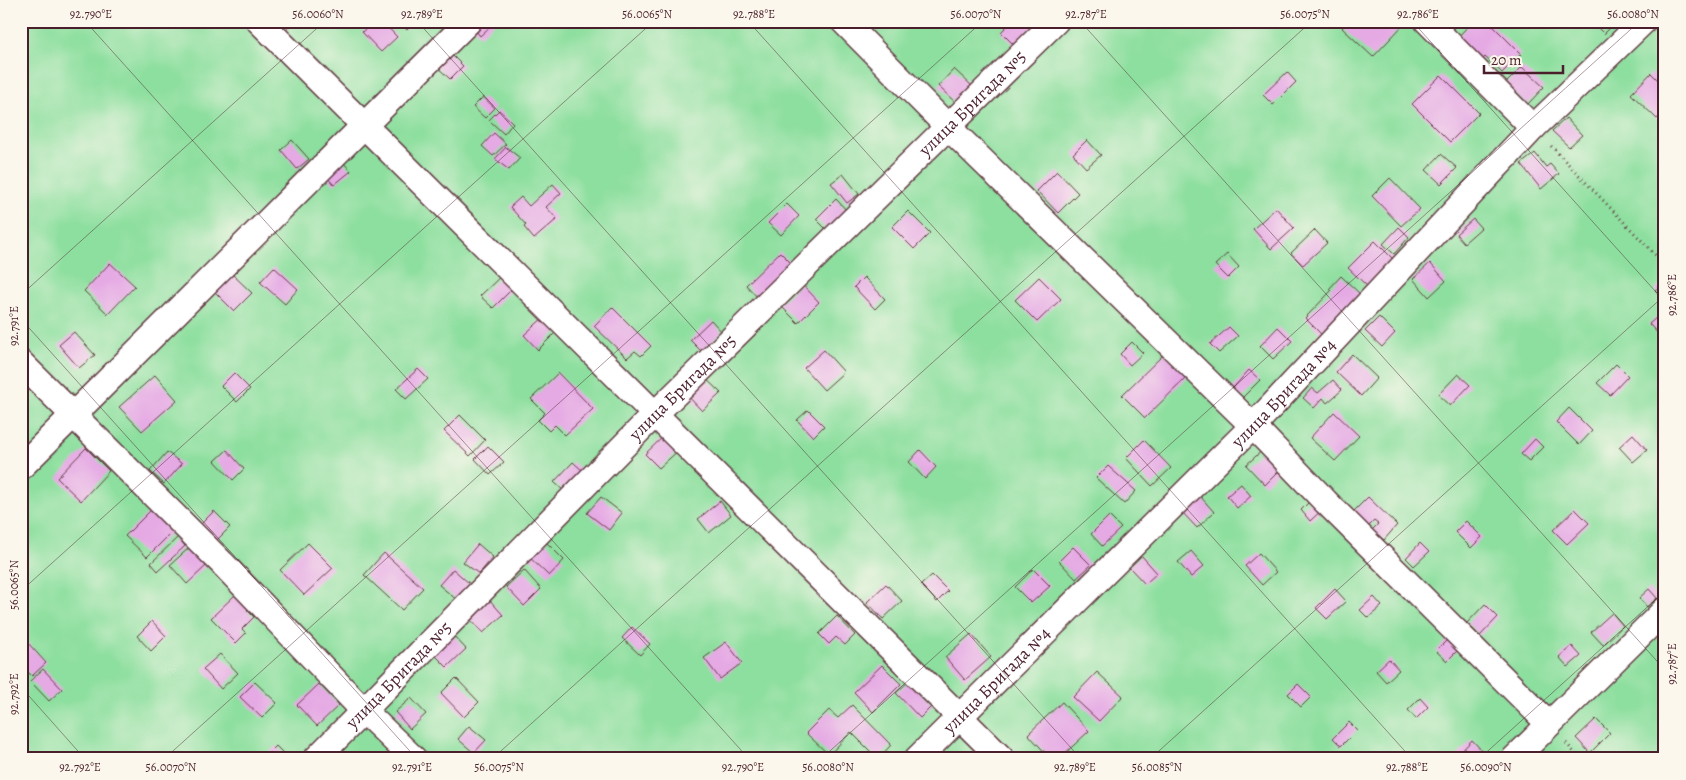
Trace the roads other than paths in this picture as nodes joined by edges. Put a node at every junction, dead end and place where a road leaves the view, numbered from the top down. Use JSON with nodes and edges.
{"nodes":[{"id":1,"x":259,"y":21,"type":"edge"},
{"id":2,"x":469,"y":21,"type":"edge"},
{"id":3,"x":843,"y":21,"type":"edge"},
{"id":4,"x":1056,"y":21,"type":"edge"},
{"id":5,"x":1427,"y":21,"type":"edge"},
{"id":6,"x":1644,"y":21,"type":"edge"},
{"id":7,"x":365,"y":126,"type":"junction"},
{"id":8,"x":948,"y":128,"type":"junction"},
{"id":9,"x":1533,"y":128,"type":"junction"},
{"id":10,"x":21,"y":364,"type":"edge"},
{"id":11,"x":655,"y":414,"type":"junction"},
{"id":12,"x":73,"y":416,"type":"junction"},
{"id":13,"x":1254,"y":426,"type":"junction"},
{"id":14,"x":21,"y":467,"type":"edge"},
{"id":15,"x":1665,"y":610,"type":"edge"},
{"id":16,"x":365,"y":712,"type":"junction"},
{"id":17,"x":958,"y":717,"type":"junction"},
{"id":18,"x":1549,"y":724,"type":"junction"},
{"id":19,"x":316,"y":759,"type":"edge"},
{"id":20,"x":414,"y":759,"type":"edge"},
{"id":21,"x":917,"y":759,"type":"edge"},
{"id":22,"x":1002,"y":759,"type":"edge"},
{"id":23,"x":1514,"y":759,"type":"edge"}],
"edges":[{"from":1,"to":7,"type":"lane"},
{"from":2,"to":7,"type":"lane"},
{"from":3,"to":8,"type":"lane"},
{"from":4,"to":8,"type":"lane","name":"улица Бригада №5"},
{"from":5,"to":9,"type":"lane"},
{"from":6,"to":9,"type":"lane","name":"улица Бригада №4"},
{"from":7,"to":11,"type":"lane"},
{"from":7,"to":12,"type":"lane"},
{"from":8,"to":11,"type":"lane","name":"улица Бригада №5"},
{"from":8,"to":13,"type":"lane"},
{"from":9,"to":13,"type":"lane","name":"улица Бригада №4"},
{"from":10,"to":12,"type":"lane"},
{"from":11,"to":16,"type":"lane","name":"улица Бригада №5"},
{"from":11,"to":17,"type":"lane"},
{"from":12,"to":14,"type":"lane"},
{"from":12,"to":16,"type":"lane"},
{"from":13,"to":17,"type":"lane","name":"улица Бригада №4"},
{"from":13,"to":18,"type":"lane"},
{"from":15,"to":18,"type":"lane"},
{"from":16,"to":19,"type":"lane","name":"улица Бригада №5"},
{"from":16,"to":20,"type":"lane"},
{"from":17,"to":21,"type":"lane","name":"улица Бригада №4"},
{"from":17,"to":22,"type":"lane"},
{"from":18,"to":23,"type":"lane"}]}
